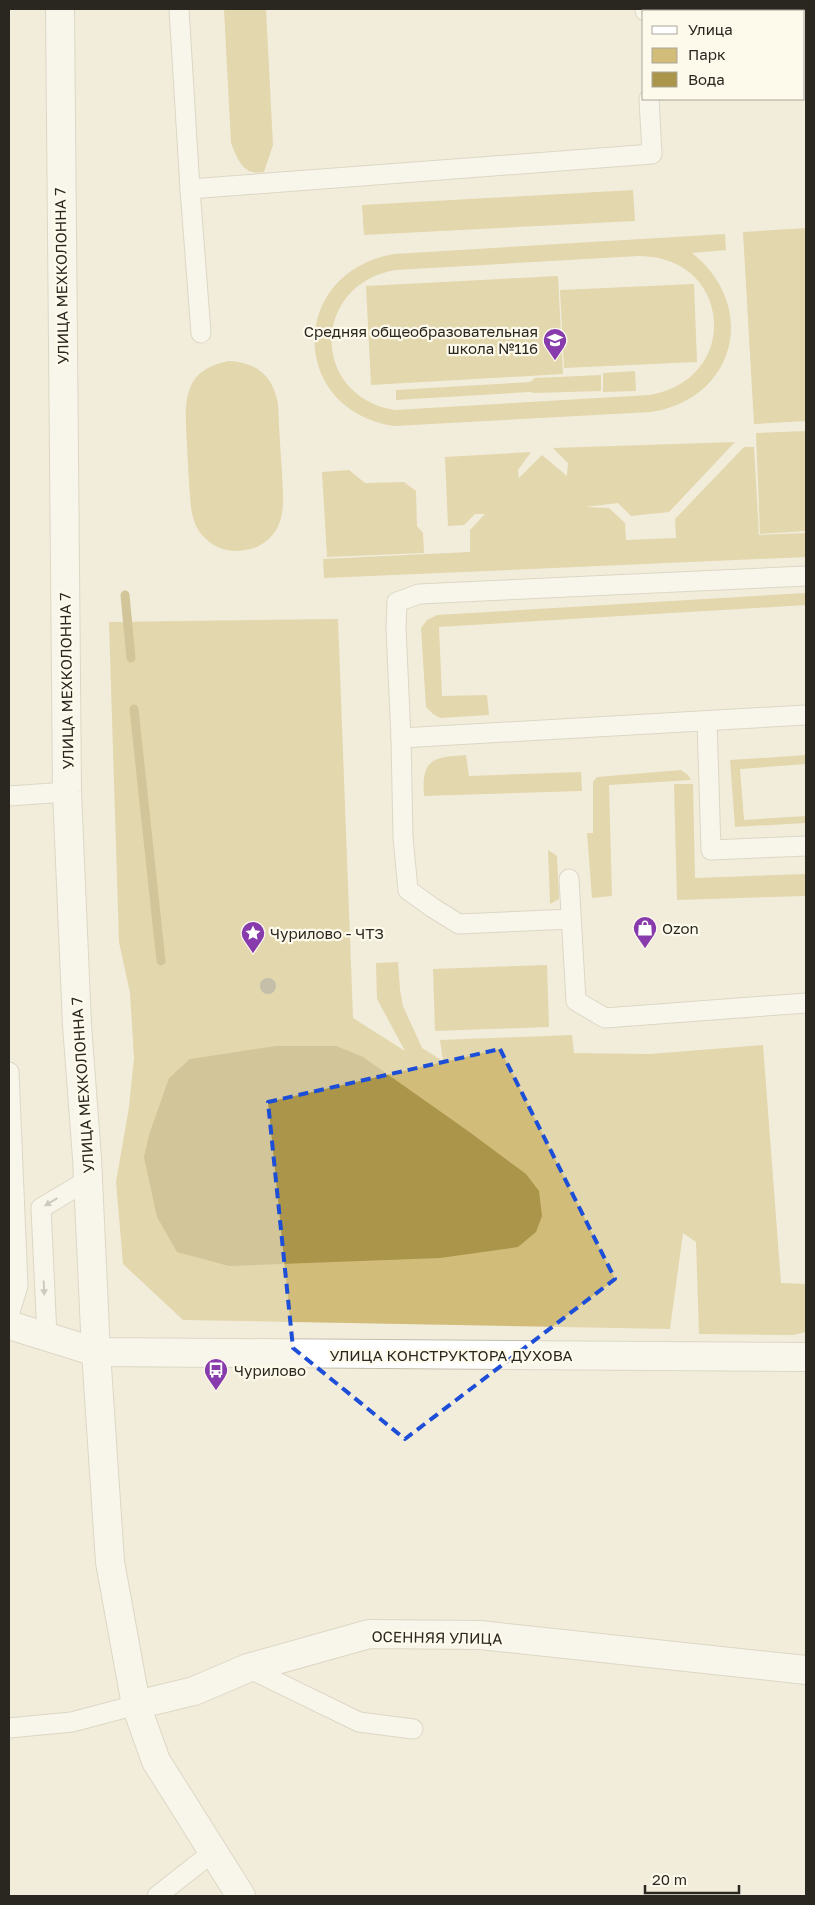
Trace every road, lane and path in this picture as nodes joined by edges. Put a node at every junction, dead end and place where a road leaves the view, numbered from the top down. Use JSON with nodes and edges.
{"nodes":[{"id":1,"x":59,"y":9,"type":"edge"},
{"id":2,"x":65,"y":9,"type":"edge"},
{"id":3,"x":179,"y":9,"type":"edge"},
{"id":4,"x":650,"y":100,"type":"edge"},
{"id":5,"x":190,"y":189,"type":"junction"},
{"id":6,"x":201,"y":333,"type":"dead end"},
{"id":7,"x":806,"y":576,"type":"edge"},
{"id":8,"x":806,"y":715,"type":"edge"},
{"id":9,"x":707,"y":721,"type":"junction"},
{"id":10,"x":401,"y":738,"type":"junction"},
{"id":11,"x":67,"y":792,"type":"junction"},
{"id":12,"x":9,"y":796,"type":"edge"},
{"id":13,"x":806,"y":846,"type":"edge"},
{"id":14,"x":569,"y":879,"type":"dead end"},
{"id":15,"x":571,"y":918,"type":"junction"},
{"id":16,"x":806,"y":1002,"type":"edge"},
{"id":17,"x":9,"y":1072,"type":"edge"},
{"id":18,"x":88,"y":1180,"type":"junction"},
{"id":19,"x":9,"y":1315,"type":"edge"},
{"id":20,"x":9,"y":1325,"type":"edge"},
{"id":21,"x":47,"y":1336,"type":"junction"},
{"id":22,"x":96,"y":1352,"type":"junction"},
{"id":23,"x":806,"y":1357,"type":"edge"},
{"id":24,"x":248,"y":1668,"type":"junction"},
{"id":25,"x":806,"y":1670,"type":"edge"},
{"id":26,"x":136,"y":1705,"type":"junction"},
{"id":27,"x":9,"y":1728,"type":"edge"},
{"id":28,"x":413,"y":1729,"type":"dead end"},
{"id":29,"x":213,"y":1852,"type":"junction"},
{"id":30,"x":156,"y":1896,"type":"edge"},
{"id":31,"x":241,"y":1896,"type":"edge"}],
"edges":[{"from":1,"to":2,"type":"lane"},
{"from":1,"to":11,"type":"street","name":"УЛИЦА МЕХКОЛОННА 7"},
{"from":3,"to":5,"type":"lane"},
{"from":4,"to":5,"type":"lane"},
{"from":5,"to":6,"type":"lane"},
{"from":7,"to":10,"type":"lane"},
{"from":8,"to":9,"type":"lane"},
{"from":9,"to":10,"type":"lane"},
{"from":9,"to":13,"type":"lane"},
{"from":10,"to":15,"type":"lane"},
{"from":11,"to":12,"type":"lane"},
{"from":11,"to":18,"type":"street","name":"УЛИЦА МЕХКОЛОННА 7"},
{"from":14,"to":15,"type":"lane"},
{"from":15,"to":16,"type":"lane"},
{"from":17,"to":19,"type":"lane"},
{"from":18,"to":21,"type":"lane","one_way":true},
{"from":18,"to":22,"type":"street","name":"УЛИЦА МЕХКОЛОННА 7"},
{"from":20,"to":21,"type":"street","name":"УЛИЦА КОНСТРУКТОРА ДУХОВА"},
{"from":21,"to":22,"type":"street","name":"УЛИЦА КОНСТРУКТОРА ДУХОВА"},
{"from":22,"to":23,"type":"street","name":"УЛИЦА КОНСТРУКТОРА ДУХОВА"},
{"from":22,"to":26,"type":"street","name":"УЛИЦА МЕХКОЛОННА 7"},
{"from":24,"to":25,"type":"street","name":"ОСЕННЯЯ УЛИЦА"},
{"from":24,"to":26,"type":"street","name":"ОСЕННЯЯ УЛИЦА"},
{"from":24,"to":28,"type":"lane"},
{"from":26,"to":27,"type":"lane"},
{"from":26,"to":29,"type":"street","name":"УЛИЦА МЕХКОЛОННА 7"},
{"from":29,"to":30,"type":"lane"},
{"from":29,"to":31,"type":"street","name":"УЛИЦА МЕХКОЛОННА 7"}]}
